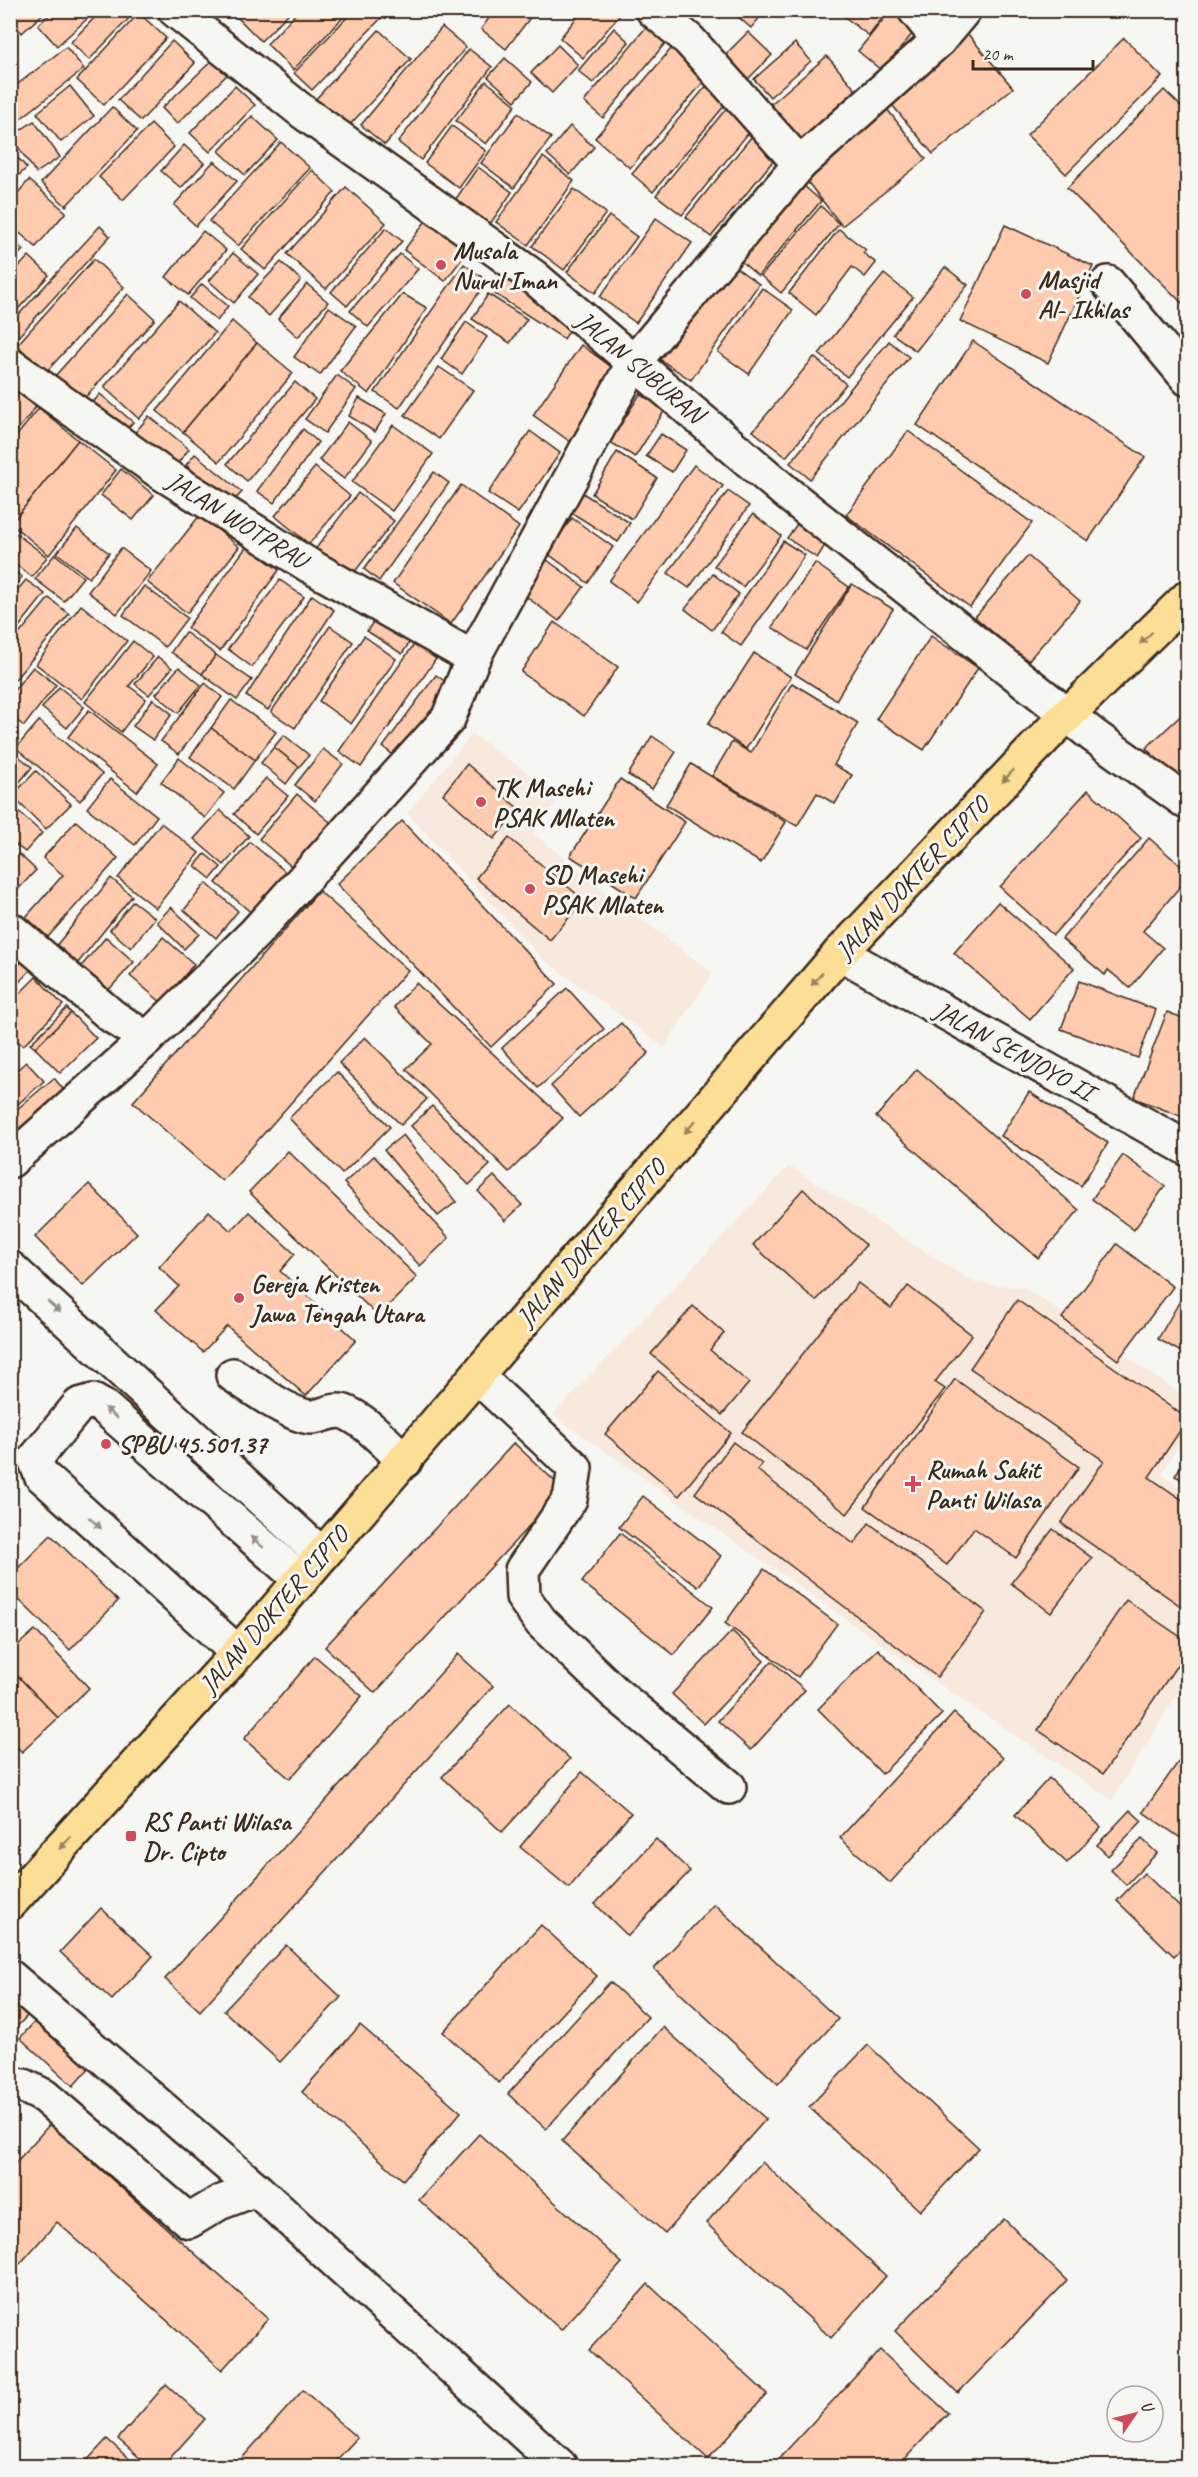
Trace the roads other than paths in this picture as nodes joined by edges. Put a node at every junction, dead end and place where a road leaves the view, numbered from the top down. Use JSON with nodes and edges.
{"nodes":[{"id":1,"x":176,"y":10,"type":"edge"},
{"id":2,"x":653,"y":10,"type":"edge"},
{"id":3,"x":915,"y":10,"type":"edge"},
{"id":4,"x":964,"y":10,"type":"edge"},
{"id":5,"x":939,"y":40,"type":"junction"},
{"id":6,"x":800,"y":164,"type":"junction"},
{"id":7,"x":1108,"y":283,"type":"dead end"},
{"id":8,"x":634,"y":362,"type":"junction"},
{"id":9,"x":10,"y":364,"type":"edge"},
{"id":10,"x":1188,"y":379,"type":"edge"},
{"id":11,"x":1188,"y":597,"type":"edge"},
{"id":12,"x":473,"y":658,"type":"junction"},
{"id":13,"x":1067,"y":715,"type":"junction"},
{"id":14,"x":1188,"y":803,"type":"edge"},
{"id":15,"x":10,"y":929,"type":"edge"},
{"id":16,"x":840,"y":953,"type":"junction"},
{"id":17,"x":147,"y":1039,"type":"junction"},
{"id":18,"x":1188,"y":1149,"type":"edge"},
{"id":19,"x":10,"y":1161,"type":"edge"},
{"id":20,"x":10,"y":1268,"type":"edge"},
{"id":21,"x":233,"y":1375,"type":"dead end"},
{"id":22,"x":477,"y":1376,"type":"junction"},
{"id":23,"x":405,"y":1461,"type":"junction"},
{"id":24,"x":322,"y":1555,"type":"junction"},
{"id":25,"x":301,"y":1580,"type":"junction"},
{"id":26,"x":238,"y":1653,"type":"junction"},
{"id":27,"x":729,"y":1787,"type":"dead end"},
{"id":28,"x":10,"y":1903,"type":"edge"},
{"id":29,"x":10,"y":1977,"type":"edge"},
{"id":30,"x":10,"y":2084,"type":"edge"},
{"id":31,"x":256,"y":2189,"type":"junction"},
{"id":32,"x":560,"y":2466,"type":"edge"}],
"edges":[{"from":1,"to":8,"type":"street","name":"JALAN SUBURAN"},
{"from":2,"to":6,"type":"street"},
{"from":3,"to":5,"type":"street"},
{"from":4,"to":5,"type":"street"},
{"from":5,"to":6,"type":"street"},
{"from":6,"to":8,"type":"street"},
{"from":7,"to":10,"type":"street"},
{"from":8,"to":12,"type":"street"},
{"from":8,"to":13,"type":"street","name":"JALAN SUBURAN"},
{"from":9,"to":12,"type":"street","name":"JALAN WOTPRAU"},
{"from":11,"to":13,"type":"highway","name":"JALAN DOKTER CIPTO","one_way":true},
{"from":12,"to":17,"type":"street"},
{"from":13,"to":14,"type":"street","name":"JALAN SUBURAN"},
{"from":13,"to":16,"type":"highway","name":"JALAN DOKTER CIPTO","one_way":true},
{"from":15,"to":17,"type":"street"},
{"from":16,"to":18,"type":"street","name":"JALAN SENJOYO II"},
{"from":16,"to":22,"type":"highway","name":"JALAN DOKTER CIPTO","one_way":true},
{"from":17,"to":19,"type":"street"},
{"from":20,"to":24,"type":"street","one_way":true},
{"from":21,"to":23,"type":"street"},
{"from":22,"to":23,"type":"highway","name":"JALAN DOKTER CIPTO"},
{"from":22,"to":27,"type":"street"},
{"from":23,"to":24,"type":"highway","name":"JALAN DOKTER CIPTO"},
{"from":24,"to":25,"type":"highway","name":"JALAN DOKTER CIPTO"},
{"from":25,"to":26,"type":"highway","name":"JALAN DOKTER CIPTO"},
{"from":25,"to":26,"type":"street","one_way":true},
{"from":26,"to":28,"type":"highway","name":"JALAN DOKTER CIPTO","one_way":true},
{"from":29,"to":31,"type":"street"},
{"from":30,"to":31,"type":"street"},
{"from":31,"to":32,"type":"street"}]}
